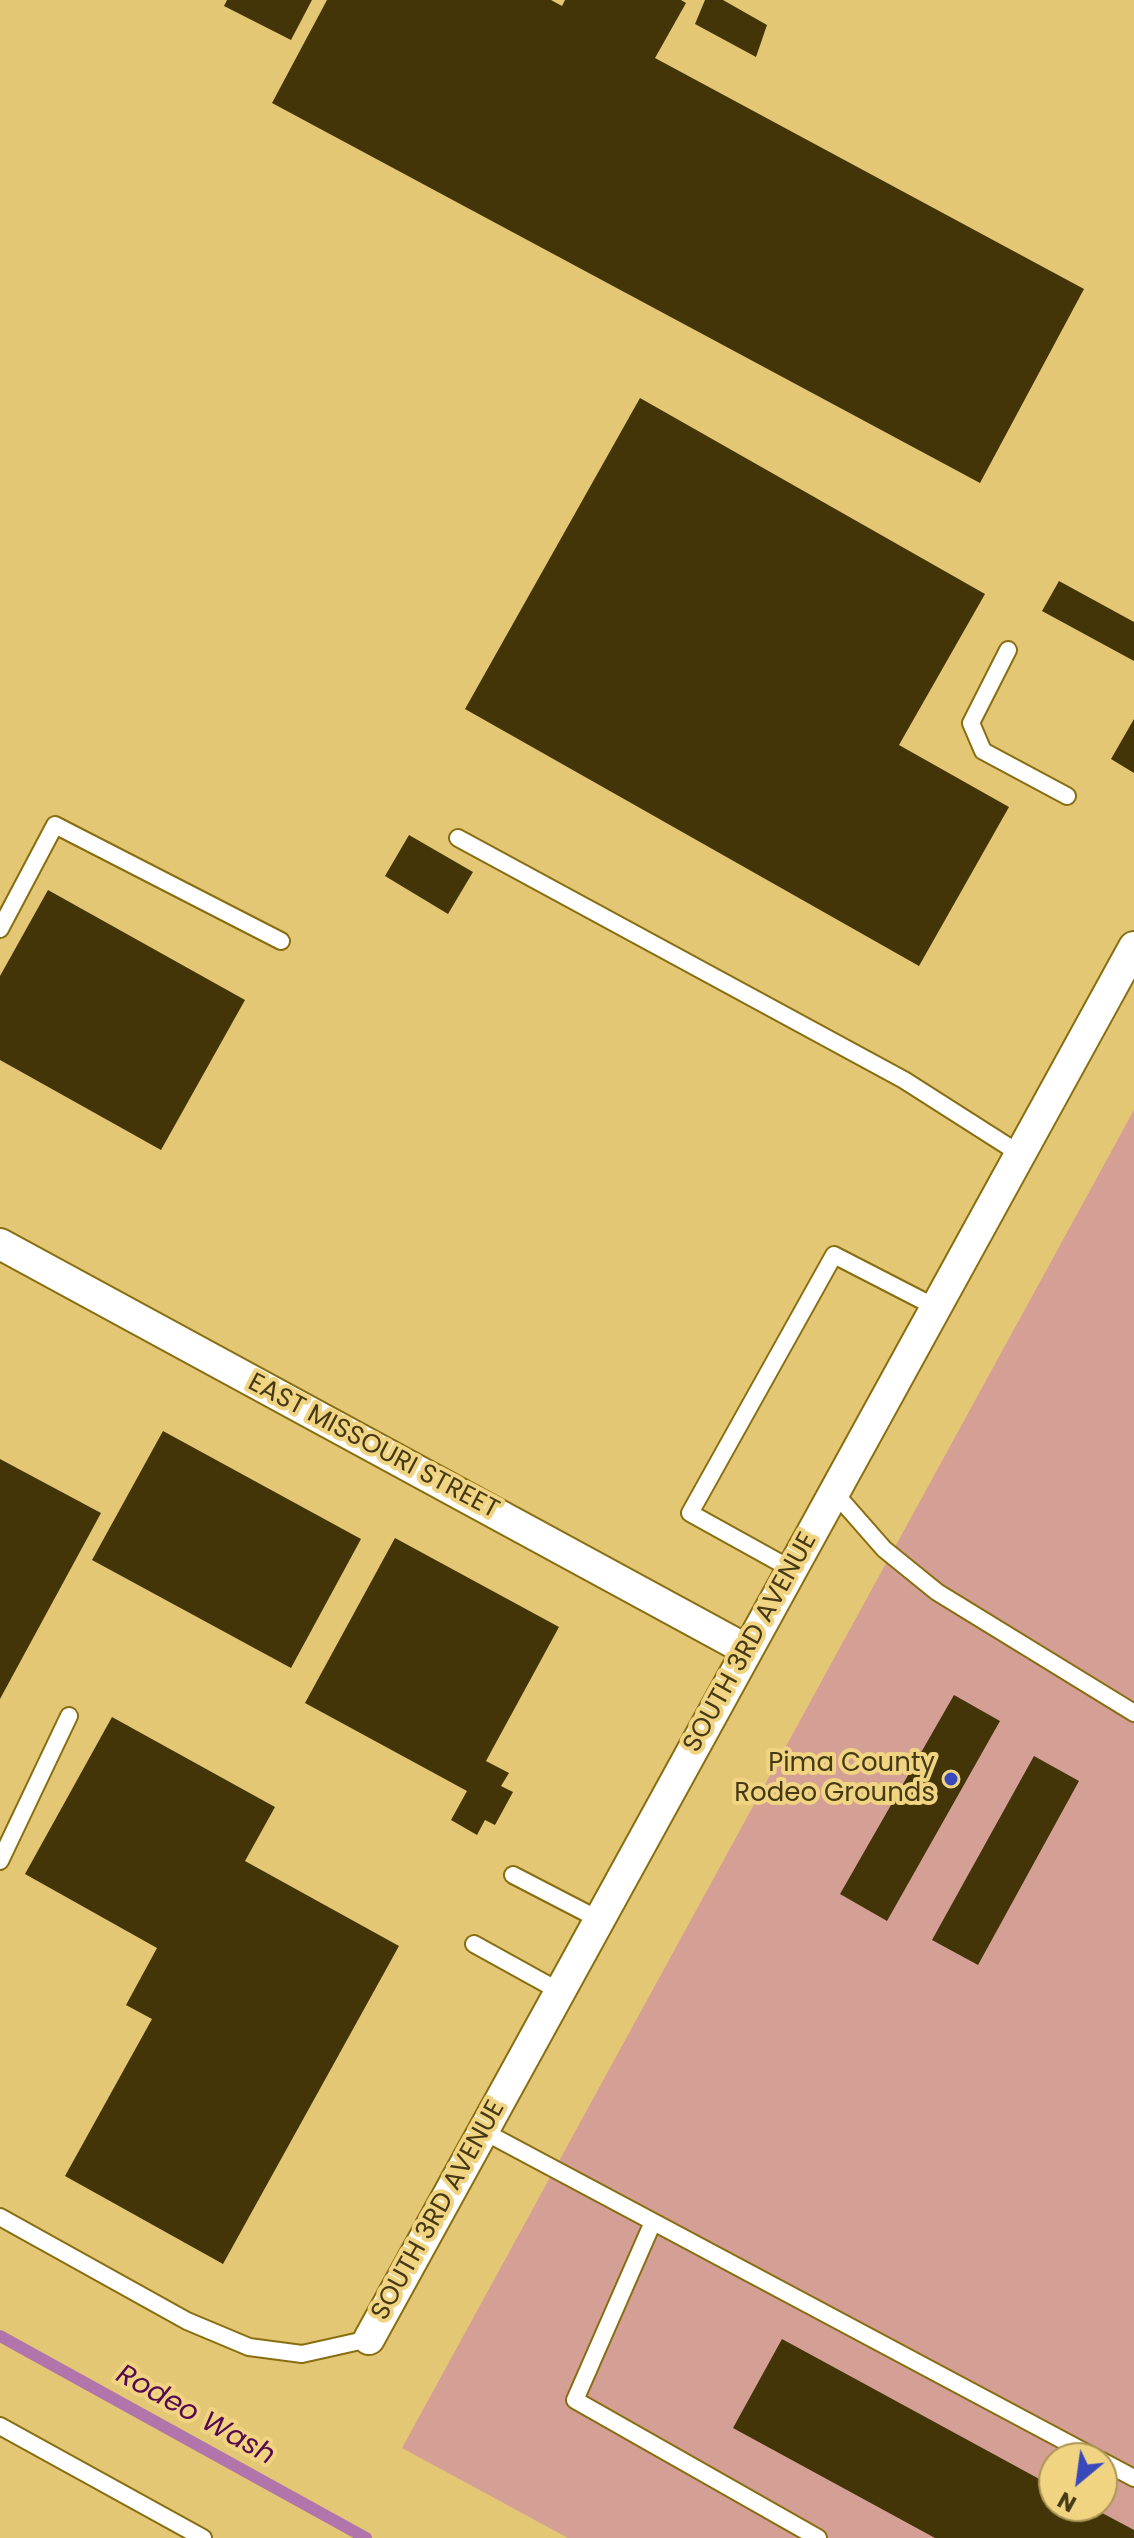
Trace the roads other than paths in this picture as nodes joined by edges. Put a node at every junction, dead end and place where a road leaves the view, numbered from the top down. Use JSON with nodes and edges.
{"nodes":[{"id":1,"x":1008,"y":650,"type":"dead end"},
{"id":2,"x":1067,"y":796,"type":"dead end"},
{"id":3,"x":458,"y":838,"type":"dead end"},
{"id":4,"x":0,"y":929,"type":"edge"},
{"id":5,"x":281,"y":941,"type":"dead end"},
{"id":6,"x":1134,"y":947,"type":"edge"},
{"id":7,"x":1020,"y":1154,"type":"junction"},
{"id":8,"x":0,"y":1244,"type":"edge"},
{"id":9,"x":935,"y":1307,"type":"junction"},
{"id":10,"x":834,"y":1492,"type":"junction"},
{"id":11,"x":791,"y":1569,"type":"junction"},
{"id":12,"x":747,"y":1650,"type":"junction"},
{"id":13,"x":1134,"y":1713,"type":"edge"},
{"id":14,"x":69,"y":1716,"type":"dead end"},
{"id":15,"x":0,"y":1861,"type":"edge"},
{"id":16,"x":513,"y":1875,"type":"dead end"},
{"id":17,"x":598,"y":1919,"type":"junction"},
{"id":18,"x":474,"y":1944,"type":"dead end"},
{"id":19,"x":559,"y":1991,"type":"junction"},
{"id":20,"x":483,"y":2131,"type":"junction"},
{"id":21,"x":0,"y":2217,"type":"edge"},
{"id":22,"x":653,"y":2222,"type":"junction"},
{"id":23,"x":369,"y":2339,"type":"joint"},
{"id":24,"x":0,"y":2426,"type":"edge"},
{"id":25,"x":1066,"y":2442,"type":"edge"},
{"id":26,"x":203,"y":2538,"type":"edge"},
{"id":27,"x":818,"y":2538,"type":"edge"}],
"edges":[{"from":1,"to":2,"type":"lane"},
{"from":3,"to":7,"type":"lane"},
{"from":4,"to":5,"type":"lane"},
{"from":6,"to":7,"type":"street","name":"SOUTH 3RD AVENUE"},
{"from":7,"to":9,"type":"street","name":"SOUTH 3RD AVENUE"},
{"from":8,"to":12,"type":"street","name":"EAST MISSOURI STREET"},
{"from":9,"to":10,"type":"street","name":"SOUTH 3RD AVENUE"},
{"from":9,"to":11,"type":"lane"},
{"from":10,"to":11,"type":"street","name":"SOUTH 3RD AVENUE"},
{"from":10,"to":13,"type":"lane"},
{"from":11,"to":12,"type":"street","name":"SOUTH 3RD AVENUE"},
{"from":12,"to":17,"type":"street","name":"SOUTH 3RD AVENUE"},
{"from":14,"to":15,"type":"lane"},
{"from":16,"to":17,"type":"lane"},
{"from":17,"to":19,"type":"street","name":"SOUTH 3RD AVENUE"},
{"from":18,"to":19,"type":"lane"},
{"from":19,"to":20,"type":"street","name":"SOUTH 3RD AVENUE"},
{"from":20,"to":22,"type":"lane"},
{"from":20,"to":23,"type":"street","name":"SOUTH 3RD AVENUE"},
{"from":21,"to":23,"type":"lane"},
{"from":22,"to":25,"type":"lane"},
{"from":22,"to":27,"type":"lane"},
{"from":24,"to":26,"type":"lane"}]}
